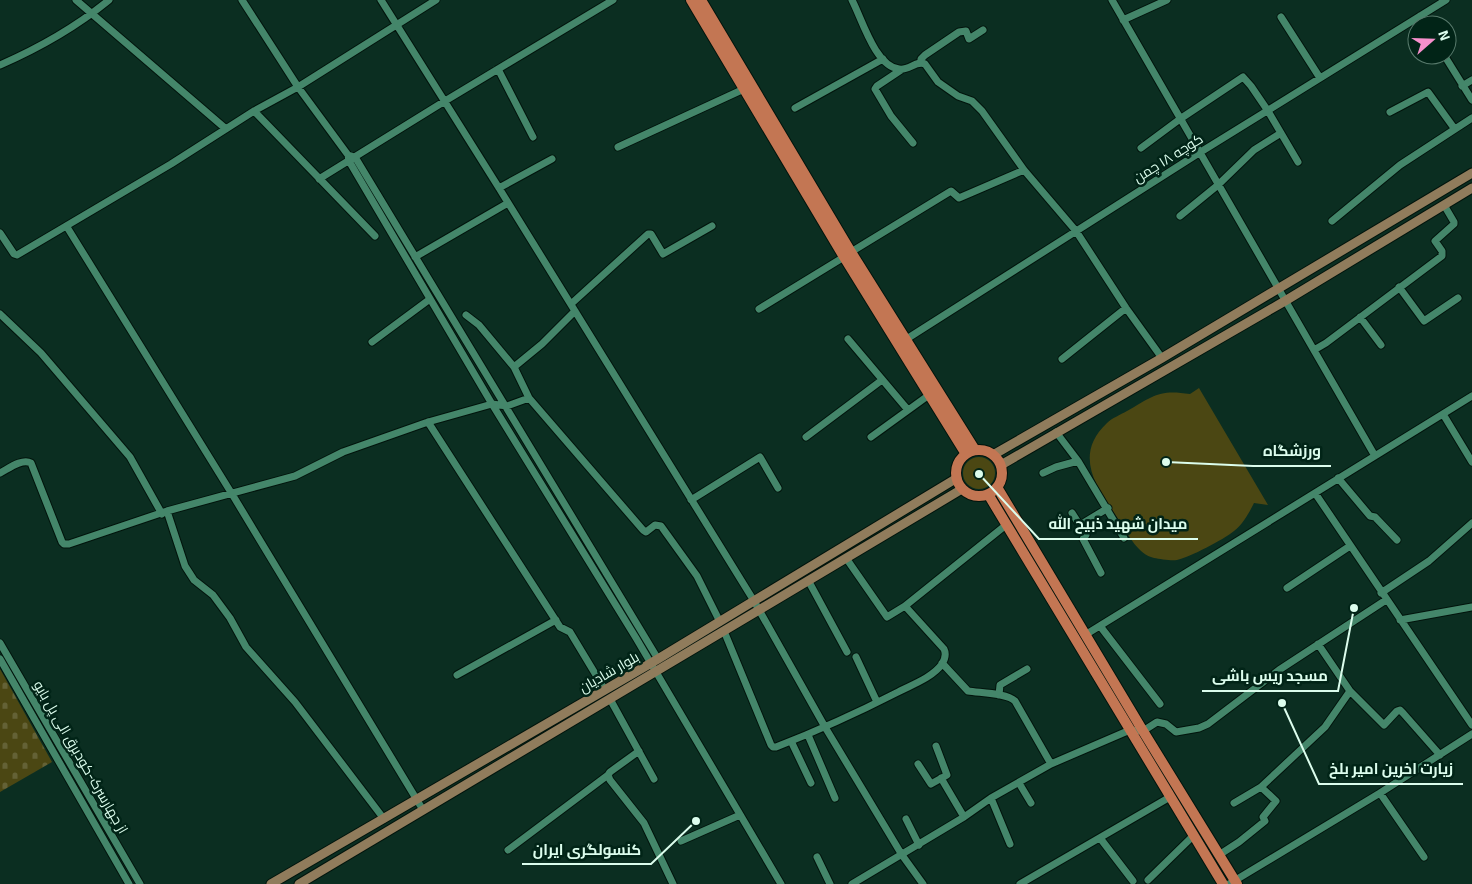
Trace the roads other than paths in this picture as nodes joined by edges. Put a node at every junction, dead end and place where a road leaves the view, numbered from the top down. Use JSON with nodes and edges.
{"nodes":[{"id":1,"x":76,"y":0,"type":"edge"},
{"id":2,"x":109,"y":0,"type":"edge"},
{"id":3,"x":242,"y":0,"type":"edge"},
{"id":4,"x":381,"y":0,"type":"edge"},
{"id":5,"x":436,"y":0,"type":"edge"},
{"id":6,"x":613,"y":0,"type":"edge"},
{"id":7,"x":691,"y":0,"type":"edge"},
{"id":8,"x":701,"y":0,"type":"edge"},
{"id":9,"x":852,"y":0,"type":"edge"},
{"id":10,"x":1112,"y":0,"type":"edge"},
{"id":11,"x":1167,"y":0,"type":"edge"},
{"id":12,"x":1446,"y":0,"type":"edge"},
{"id":13,"x":92,"y":14,"type":"junction"},
{"id":14,"x":1422,"y":15,"type":"edge"},
{"id":15,"x":1281,"y":17,"type":"dead end"},
{"id":16,"x":1123,"y":20,"type":"junction"},
{"id":17,"x":1407,"y":24,"type":"edge"},
{"id":18,"x":398,"y":25,"type":"junction"},
{"id":19,"x":983,"y":30,"type":"dead end"},
{"id":20,"x":883,"y":59,"type":"junction"},
{"id":21,"x":922,"y":63,"type":"junction"},
{"id":22,"x":0,"y":65,"type":"edge"},
{"id":23,"x":1450,"y":65,"type":"edge"},
{"id":24,"x":498,"y":69,"type":"junction"},
{"id":25,"x":901,"y":70,"type":"junction"},
{"id":26,"x":1320,"y":78,"type":"junction"},
{"id":27,"x":1472,"y":80,"type":"edge"},
{"id":28,"x":1462,"y":86,"type":"junction"},
{"id":29,"x":298,"y":87,"type":"junction"},
{"id":30,"x":744,"y":88,"type":"junction"},
{"id":31,"x":1472,"y":100,"type":"edge"},
{"id":32,"x":445,"y":101,"type":"junction"},
{"id":33,"x":795,"y":108,"type":"dead end"},
{"id":34,"x":254,"y":111,"type":"junction"},
{"id":35,"x":1268,"y":111,"type":"junction"},
{"id":36,"x":1390,"y":112,"type":"dead end"},
{"id":37,"x":1180,"y":118,"type":"junction"},
{"id":38,"x":1472,"y":118,"type":"edge"},
{"id":39,"x":1454,"y":128,"type":"junction"},
{"id":40,"x":226,"y":129,"type":"junction"},
{"id":41,"x":1281,"y":133,"type":"junction"},
{"id":42,"x":533,"y":137,"type":"dead end"},
{"id":43,"x":913,"y":143,"type":"dead end"},
{"id":44,"x":618,"y":147,"type":"dead end"},
{"id":45,"x":1141,"y":148,"type":"dead end"},
{"id":46,"x":1199,"y":153,"type":"junction"},
{"id":47,"x":351,"y":158,"type":"junction"},
{"id":48,"x":552,"y":158,"type":"dead end"},
{"id":49,"x":1298,"y":162,"type":"dead end"},
{"id":50,"x":1024,"y":170,"type":"junction"},
{"id":51,"x":1472,"y":173,"type":"edge"},
{"id":52,"x":320,"y":179,"type":"junction"},
{"id":53,"x":1218,"y":185,"type":"junction"},
{"id":54,"x":500,"y":188,"type":"junction"},
{"id":55,"x":1472,"y":188,"type":"edge"},
{"id":56,"x":508,"y":203,"type":"junction"},
{"id":57,"x":1444,"y":205,"type":"junction"},
{"id":58,"x":1180,"y":216,"type":"dead end"},
{"id":59,"x":1332,"y":221,"type":"dead end"},
{"id":60,"x":712,"y":226,"type":"dead end"},
{"id":61,"x":67,"y":227,"type":"junction"},
{"id":62,"x":1076,"y":231,"type":"junction"},
{"id":63,"x":0,"y":233,"type":"edge"},
{"id":64,"x":375,"y":236,"type":"dead end"},
{"id":65,"x":848,"y":254,"type":"junction"},
{"id":66,"x":415,"y":257,"type":"junction"},
{"id":67,"x":1399,"y":287,"type":"junction"},
{"id":68,"x":1278,"y":288,"type":"junction"},
{"id":69,"x":1458,"y":298,"type":"dead end"},
{"id":70,"x":430,"y":299,"type":"junction"},
{"id":71,"x":1285,"y":301,"type":"junction"},
{"id":72,"x":571,"y":304,"type":"junction"},
{"id":73,"x":1126,"y":308,"type":"junction"},
{"id":74,"x":759,"y":309,"type":"dead end"},
{"id":75,"x":575,"y":311,"type":"junction"},
{"id":76,"x":0,"y":314,"type":"edge"},
{"id":77,"x":466,"y":315,"type":"dead end"},
{"id":78,"x":1360,"y":317,"type":"junction"},
{"id":79,"x":848,"y":339,"type":"dead end"},
{"id":80,"x":905,"y":340,"type":"junction"},
{"id":81,"x":372,"y":342,"type":"dead end"},
{"id":82,"x":1381,"y":345,"type":"dead end"},
{"id":83,"x":1314,"y":350,"type":"junction"},
{"id":84,"x":1162,"y":358,"type":"junction"},
{"id":85,"x":1062,"y":359,"type":"dead end"},
{"id":86,"x":514,"y":368,"type":"junction"},
{"id":87,"x":882,"y":380,"type":"junction"},
{"id":88,"x":929,"y":395,"type":"junction"},
{"id":89,"x":1472,"y":396,"type":"edge"},
{"id":90,"x":529,"y":398,"type":"junction"},
{"id":91,"x":492,"y":404,"type":"junction"},
{"id":92,"x":507,"y":406,"type":"junction"},
{"id":93,"x":908,"y":410,"type":"junction"},
{"id":94,"x":1443,"y":414,"type":"junction"},
{"id":95,"x":428,"y":422,"type":"junction"},
{"id":96,"x":1056,"y":432,"type":"junction"},
{"id":97,"x":806,"y":437,"type":"dead end"},
{"id":98,"x":871,"y":438,"type":"dead end"},
{"id":99,"x":970,"y":452,"type":"junction"},
{"id":100,"x":993,"y":455,"type":"junction"},
{"id":101,"x":1375,"y":456,"type":"junction"},
{"id":102,"x":1078,"y":461,"type":"junction"},
{"id":103,"x":1472,"y":462,"type":"edge"},
{"id":104,"x":1001,"y":465,"type":"junction"},
{"id":105,"x":0,"y":473,"type":"edge"},
{"id":106,"x":1043,"y":473,"type":"dead end"},
{"id":107,"x":957,"y":478,"type":"junction"},
{"id":108,"x":1338,"y":478,"type":"junction"},
{"id":109,"x":997,"y":487,"type":"junction"},
{"id":110,"x":778,"y":488,"type":"dead end"},
{"id":111,"x":962,"y":489,"type":"junction"},
{"id":112,"x":1314,"y":493,"type":"junction"},
{"id":113,"x":232,"y":494,"type":"junction"},
{"id":114,"x":988,"y":494,"type":"junction"},
{"id":115,"x":692,"y":500,"type":"junction"},
{"id":116,"x":1108,"y":508,"type":"junction"},
{"id":117,"x":165,"y":512,"type":"junction"},
{"id":118,"x":1072,"y":513,"type":"dead end"},
{"id":119,"x":1472,"y":523,"type":"edge"},
{"id":120,"x":1006,"y":525,"type":"junction"},
{"id":121,"x":1080,"y":525,"type":"junction"},
{"id":122,"x":1124,"y":538,"type":"dead end"},
{"id":123,"x":1397,"y":540,"type":"dead end"},
{"id":124,"x":1350,"y":546,"type":"junction"},
{"id":125,"x":846,"y":558,"type":"junction"},
{"id":126,"x":1101,"y":573,"type":"dead end"},
{"id":127,"x":808,"y":580,"type":"junction"},
{"id":128,"x":1287,"y":588,"type":"dead end"},
{"id":129,"x":1381,"y":593,"type":"junction"},
{"id":130,"x":1386,"y":600,"type":"junction"},
{"id":131,"x":754,"y":601,"type":"junction"},
{"id":132,"x":905,"y":606,"type":"junction"},
{"id":133,"x":1472,"y":607,"type":"edge"},
{"id":134,"x":759,"y":610,"type":"junction"},
{"id":135,"x":556,"y":620,"type":"junction"},
{"id":136,"x":1400,"y":620,"type":"junction"},
{"id":137,"x":720,"y":622,"type":"junction"},
{"id":138,"x":1100,"y":626,"type":"junction"},
{"id":139,"x":724,"y":632,"type":"junction"},
{"id":140,"x":1085,"y":635,"type":"junction"},
{"id":141,"x":0,"y":643,"type":"edge"},
{"id":142,"x":1318,"y":644,"type":"junction"},
{"id":143,"x":847,"y":652,"type":"dead end"},
{"id":144,"x":856,"y":657,"type":"dead end"},
{"id":145,"x":0,"y":659,"type":"edge"},
{"id":146,"x":655,"y":661,"type":"junction"},
{"id":147,"x":942,"y":663,"type":"junction"},
{"id":148,"x":1027,"y":669,"type":"dead end"},
{"id":149,"x":656,"y":672,"type":"junction"},
{"id":150,"x":457,"y":675,"type":"dead end"},
{"id":151,"x":605,"y":690,"type":"junction"},
{"id":152,"x":1350,"y":691,"type":"junction"},
{"id":153,"x":999,"y":695,"type":"junction"},
{"id":154,"x":610,"y":699,"type":"junction"},
{"id":155,"x":877,"y":702,"type":"junction"},
{"id":156,"x":1160,"y":704,"type":"dead end"},
{"id":157,"x":1472,"y":725,"type":"edge"},
{"id":158,"x":825,"y":727,"type":"junction"},
{"id":159,"x":1130,"y":730,"type":"junction"},
{"id":160,"x":1142,"y":731,"type":"junction"},
{"id":161,"x":1472,"y":734,"type":"edge"},
{"id":162,"x":808,"y":735,"type":"junction"},
{"id":163,"x":791,"y":741,"type":"junction"},
{"id":164,"x":936,"y":746,"type":"dead end"},
{"id":165,"x":639,"y":751,"type":"junction"},
{"id":166,"x":1440,"y":755,"type":"junction"},
{"id":167,"x":918,"y":764,"type":"dead end"},
{"id":168,"x":1051,"y":764,"type":"junction"},
{"id":169,"x":608,"y":775,"type":"junction"},
{"id":170,"x":941,"y":778,"type":"junction"},
{"id":171,"x":654,"y":779,"type":"dead end"},
{"id":172,"x":811,"y":783,"type":"dead end"},
{"id":173,"x":1018,"y":783,"type":"junction"},
{"id":174,"x":1261,"y":787,"type":"junction"},
{"id":175,"x":1380,"y":793,"type":"junction"},
{"id":176,"x":1170,"y":797,"type":"junction"},
{"id":177,"x":835,"y":798,"type":"dead end"},
{"id":178,"x":990,"y":798,"type":"junction"},
{"id":179,"x":416,"y":800,"type":"junction"},
{"id":180,"x":1031,"y":803,"type":"dead end"},
{"id":181,"x":1234,"y":803,"type":"dead end"},
{"id":182,"x":423,"y":810,"type":"junction"},
{"id":183,"x":740,"y":815,"type":"junction"},
{"id":184,"x":964,"y":817,"type":"junction"},
{"id":185,"x":384,"y":819,"type":"junction"},
{"id":186,"x":906,"y":819,"type":"dead end"},
{"id":187,"x":1194,"y":836,"type":"junction"},
{"id":188,"x":1100,"y":838,"type":"junction"},
{"id":189,"x":681,"y":841,"type":"dead end"},
{"id":190,"x":1010,"y":844,"type":"dead end"},
{"id":191,"x":919,"y":845,"type":"junction"},
{"id":192,"x":508,"y":850,"type":"dead end"},
{"id":193,"x":902,"y":855,"type":"junction"},
{"id":194,"x":1219,"y":855,"type":"junction"},
{"id":195,"x":817,"y":857,"type":"dead end"},
{"id":196,"x":1424,"y":857,"type":"dead end"},
{"id":197,"x":1148,"y":880,"type":"dead end"},
{"id":198,"x":1133,"y":881,"type":"dead end"},
{"id":199,"x":1234,"y":883,"type":"edge"},
{"id":200,"x":130,"y":884,"type":"edge"},
{"id":201,"x":140,"y":884,"type":"edge"},
{"id":202,"x":271,"y":884,"type":"edge"},
{"id":203,"x":299,"y":884,"type":"edge"},
{"id":204,"x":673,"y":884,"type":"edge"},
{"id":205,"x":781,"y":884,"type":"edge"},
{"id":206,"x":830,"y":884,"type":"edge"},
{"id":207,"x":852,"y":884,"type":"edge"},
{"id":208,"x":923,"y":884,"type":"edge"},
{"id":209,"x":1020,"y":884,"type":"edge"},
{"id":210,"x":1223,"y":884,"type":"edge"}],
"edges":[{"from":1,"to":13,"type":"street"},
{"from":2,"to":13,"type":"street"},
{"from":3,"to":29,"type":"street"},
{"from":4,"to":18,"type":"street"},
{"from":5,"to":18,"type":"street"},
{"from":6,"to":24,"type":"street"},
{"from":7,"to":30,"type":"highway"},
{"from":8,"to":65,"type":"highway"},
{"from":9,"to":20,"type":"street"},
{"from":10,"to":16,"type":"street"},
{"from":11,"to":16,"type":"street"},
{"from":12,"to":14,"type":"street","name":"كوچه ١٨ چمن"},
{"from":13,"to":22,"type":"street"},
{"from":13,"to":40,"type":"street"},
{"from":15,"to":26,"type":"street"},
{"from":16,"to":37,"type":"street"},
{"from":17,"to":26,"type":"street","name":"كوچه ١٨ چمن"},
{"from":18,"to":29,"type":"street"},
{"from":18,"to":32,"type":"street"},
{"from":19,"to":21,"type":"street"},
{"from":20,"to":25,"type":"street"},
{"from":20,"to":33,"type":"street"},
{"from":21,"to":25,"type":"street"},
{"from":21,"to":50,"type":"street"},
{"from":23,"to":28,"type":"street"},
{"from":24,"to":32,"type":"street"},
{"from":24,"to":42,"type":"street"},
{"from":25,"to":43,"type":"street"},
{"from":26,"to":35,"type":"street","name":"كوچه ١٨ چمن"},
{"from":27,"to":28,"type":"street"},
{"from":28,"to":31,"type":"street"},
{"from":29,"to":34,"type":"street"},
{"from":29,"to":47,"type":"street"},
{"from":30,"to":44,"type":"street"},
{"from":30,"to":65,"type":"highway"},
{"from":32,"to":47,"type":"street"},
{"from":32,"to":54,"type":"street"},
{"from":34,"to":40,"type":"street"},
{"from":34,"to":52,"type":"street"},
{"from":35,"to":37,"type":"street"},
{"from":35,"to":41,"type":"street"},
{"from":35,"to":46,"type":"street","name":"كوچه ١٨ چمن"},
{"from":36,"to":39,"type":"street"},
{"from":37,"to":45,"type":"street"},
{"from":37,"to":46,"type":"street"},
{"from":38,"to":39,"type":"street"},
{"from":39,"to":59,"type":"street"},
{"from":40,"to":61,"type":"street"},
{"from":41,"to":49,"type":"street"},
{"from":41,"to":53,"type":"street"},
{"from":46,"to":53,"type":"street"},
{"from":46,"to":62,"type":"street","name":"كوچه ١٨ چمن"},
{"from":47,"to":52,"type":"street"},
{"from":47,"to":66,"type":"street"},
{"from":47,"to":70,"type":"street"},
{"from":48,"to":54,"type":"street"},
{"from":50,"to":62,"type":"street"},
{"from":50,"to":65,"type":"street"},
{"from":51,"to":68,"type":"main road"},
{"from":52,"to":64,"type":"street"},
{"from":53,"to":58,"type":"street"},
{"from":53,"to":68,"type":"street"},
{"from":54,"to":56,"type":"street"},
{"from":55,"to":57,"type":"main road"},
{"from":56,"to":66,"type":"street"},
{"from":56,"to":72,"type":"street"},
{"from":57,"to":67,"type":"street"},
{"from":57,"to":71,"type":"main road"},
{"from":60,"to":72,"type":"street"},
{"from":61,"to":63,"type":"street"},
{"from":61,"to":113,"type":"street"},
{"from":62,"to":73,"type":"street"},
{"from":62,"to":80,"type":"street","name":"كوچه ١٨ چمن"},
{"from":65,"to":74,"type":"street"},
{"from":65,"to":80,"type":"highway"},
{"from":65,"to":88,"type":"highway"},
{"from":66,"to":92,"type":"street"},
{"from":67,"to":69,"type":"street"},
{"from":67,"to":78,"type":"street"},
{"from":68,"to":71,"type":"street"},
{"from":68,"to":84,"type":"main road"},
{"from":70,"to":81,"type":"street"},
{"from":70,"to":91,"type":"street"},
{"from":71,"to":83,"type":"street"},
{"from":71,"to":96,"type":"main road"},
{"from":72,"to":75,"type":"street"},
{"from":73,"to":84,"type":"street"},
{"from":73,"to":85,"type":"street"},
{"from":75,"to":86,"type":"street"},
{"from":75,"to":115,"type":"street"},
{"from":76,"to":117,"type":"street"},
{"from":77,"to":86,"type":"street"},
{"from":78,"to":82,"type":"street"},
{"from":78,"to":83,"type":"street"},
{"from":79,"to":87,"type":"street"},
{"from":80,"to":99,"type":"highway"},
{"from":83,"to":101,"type":"street"},
{"from":84,"to":100,"type":"main road"},
{"from":86,"to":90,"type":"street"},
{"from":87,"to":93,"type":"street"},
{"from":87,"to":97,"type":"street"},
{"from":88,"to":93,"type":"street"},
{"from":88,"to":99,"type":"highway"},
{"from":89,"to":94,"type":"street"},
{"from":90,"to":92,"type":"street"},
{"from":90,"to":137,"type":"street"},
{"from":91,"to":92,"type":"street"},
{"from":91,"to":95,"type":"street"},
{"from":91,"to":146,"type":"street"},
{"from":92,"to":146,"type":"street"},
{"from":93,"to":98,"type":"street"},
{"from":94,"to":101,"type":"street"},
{"from":94,"to":103,"type":"street"},
{"from":95,"to":113,"type":"street"},
{"from":95,"to":135,"type":"street"},
{"from":96,"to":102,"type":"street"},
{"from":96,"to":104,"type":"main road"},
{"from":99,"to":100,"type":"highway"},
{"from":99,"to":107,"type":"highway"},
{"from":100,"to":104,"type":"highway"},
{"from":101,"to":108,"type":"street"},
{"from":102,"to":106,"type":"street"},
{"from":102,"to":116,"type":"street"},
{"from":104,"to":109,"type":"highway"},
{"from":105,"to":117,"type":"street"},
{"from":107,"to":111,"type":"highway"},
{"from":107,"to":131,"type":"main road","name":"بلوار شادیان"},
{"from":108,"to":112,"type":"street"},
{"from":108,"to":123,"type":"street"},
{"from":109,"to":114,"type":"highway"},
{"from":109,"to":140,"type":"highway"},
{"from":110,"to":115,"type":"street"},
{"from":111,"to":114,"type":"highway"},
{"from":111,"to":125,"type":"main road","name":"بلوار شادیان"},
{"from":112,"to":124,"type":"street"},
{"from":112,"to":138,"type":"street"},
{"from":113,"to":117,"type":"street"},
{"from":113,"to":179,"type":"street"},
{"from":114,"to":120,"type":"highway"},
{"from":115,"to":131,"type":"street"},
{"from":116,"to":121,"type":"street"},
{"from":116,"to":122,"type":"street"},
{"from":117,"to":185,"type":"street"},
{"from":118,"to":121,"type":"street"},
{"from":119,"to":129,"type":"street"},
{"from":120,"to":132,"type":"street"},
{"from":120,"to":159,"type":"highway"},
{"from":121,"to":126,"type":"street"},
{"from":124,"to":128,"type":"street"},
{"from":124,"to":129,"type":"street"},
{"from":125,"to":127,"type":"main road","name":"بلوار شادیان"},
{"from":125,"to":132,"type":"street"},
{"from":127,"to":134,"type":"main road","name":"بلوار شادیان"},
{"from":127,"to":143,"type":"street"},
{"from":129,"to":130,"type":"street"},
{"from":130,"to":136,"type":"street"},
{"from":130,"to":142,"type":"street"},
{"from":131,"to":134,"type":"street"},
{"from":131,"to":137,"type":"main road","name":"بلوار شادیان"},
{"from":132,"to":147,"type":"street"},
{"from":133,"to":136,"type":"street"},
{"from":134,"to":139,"type":"main road","name":"بلوار شادیان"},
{"from":134,"to":158,"type":"street"},
{"from":135,"to":150,"type":"street"},
{"from":135,"to":151,"type":"street"},
{"from":136,"to":157,"type":"street"},
{"from":137,"to":146,"type":"main road","name":"بلوار شادیان"},
{"from":138,"to":140,"type":"street"},
{"from":138,"to":156,"type":"street"},
{"from":139,"to":149,"type":"main road","name":"بلوار شادیان"},
{"from":139,"to":163,"type":"street"},
{"from":140,"to":160,"type":"highway"},
{"from":141,"to":201,"type":"street","name":"از جهارسرک-کودبرق الی پل بایو"},
{"from":142,"to":152,"type":"street"},
{"from":142,"to":160,"type":"street"},
{"from":144,"to":155,"type":"street"},
{"from":145,"to":200,"type":"street","name":"از جهارسرک-کودبرق الی پل بایو"},
{"from":146,"to":149,"type":"street"},
{"from":146,"to":151,"type":"main road","name":"بلوار شادیان"},
{"from":147,"to":153,"type":"street"},
{"from":147,"to":155,"type":"street"},
{"from":148,"to":153,"type":"street"},
{"from":149,"to":154,"type":"main road","name":"بلوار شادیان"},
{"from":149,"to":183,"type":"street"},
{"from":151,"to":179,"type":"main road","name":"بلوار شادیان"},
{"from":152,"to":166,"type":"street"},
{"from":152,"to":174,"type":"street"},
{"from":153,"to":168,"type":"street"},
{"from":154,"to":165,"type":"street"},
{"from":154,"to":182,"type":"main road","name":"بلوار شادیان"},
{"from":155,"to":158,"type":"street"},
{"from":158,"to":162,"type":"street"},
{"from":158,"to":193,"type":"street"},
{"from":159,"to":160,"type":"street"},
{"from":159,"to":168,"type":"street"},
{"from":159,"to":176,"type":"highway"},
{"from":160,"to":194,"type":"highway"},
{"from":161,"to":166,"type":"street"},
{"from":162,"to":163,"type":"street"},
{"from":162,"to":177,"type":"street"},
{"from":163,"to":172,"type":"street"},
{"from":164,"to":170,"type":"street"},
{"from":165,"to":169,"type":"street"},
{"from":165,"to":171,"type":"street"},
{"from":166,"to":175,"type":"street"},
{"from":167,"to":170,"type":"street"},
{"from":168,"to":173,"type":"street"},
{"from":169,"to":192,"type":"street"},
{"from":169,"to":204,"type":"street"},
{"from":170,"to":184,"type":"street"},
{"from":173,"to":178,"type":"street"},
{"from":173,"to":180,"type":"street"},
{"from":174,"to":181,"type":"street"},
{"from":174,"to":194,"type":"street"},
{"from":175,"to":196,"type":"street"},
{"from":175,"to":199,"type":"street"},
{"from":176,"to":187,"type":"highway"},
{"from":176,"to":188,"type":"street"},
{"from":178,"to":184,"type":"street"},
{"from":178,"to":190,"type":"street"},
{"from":179,"to":182,"type":"street"},
{"from":179,"to":185,"type":"main road","name":"بلوار شادیان"},
{"from":182,"to":203,"type":"main road","name":"بلوار شادیان"},
{"from":183,"to":189,"type":"street"},
{"from":183,"to":205,"type":"street"},
{"from":184,"to":191,"type":"street"},
{"from":185,"to":202,"type":"main road","name":"بلوار شادیان"},
{"from":186,"to":191,"type":"street"},
{"from":187,"to":197,"type":"street"},
{"from":187,"to":210,"type":"highway"},
{"from":188,"to":198,"type":"street"},
{"from":188,"to":209,"type":"street"},
{"from":191,"to":193,"type":"street"},
{"from":193,"to":207,"type":"street"},
{"from":193,"to":208,"type":"street"},
{"from":194,"to":199,"type":"highway"},
{"from":195,"to":206,"type":"street"}]}
